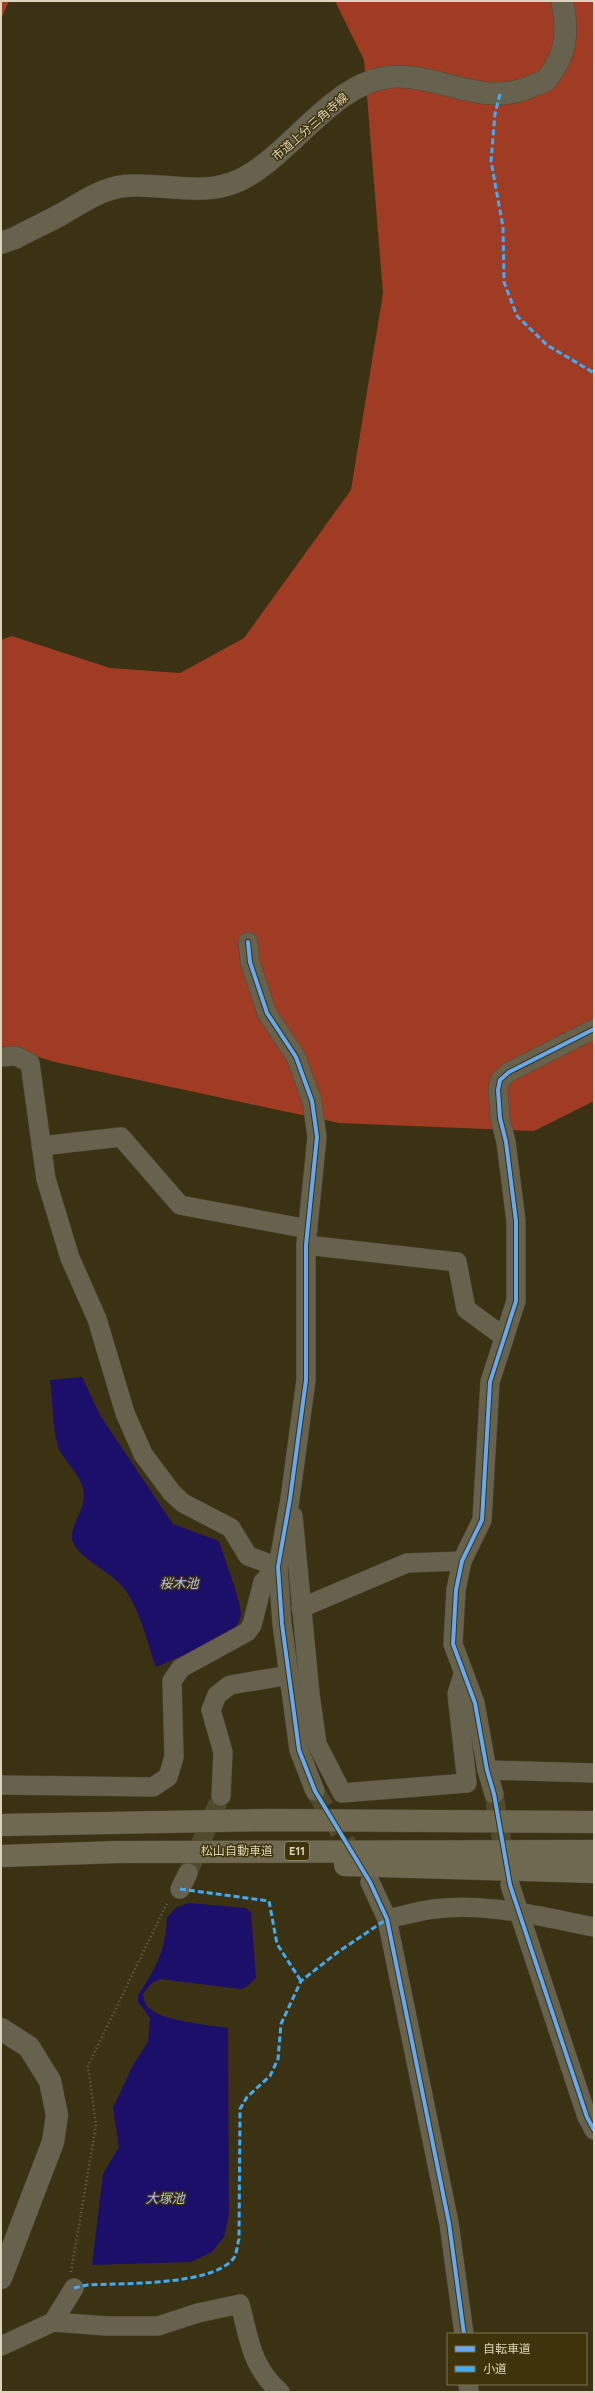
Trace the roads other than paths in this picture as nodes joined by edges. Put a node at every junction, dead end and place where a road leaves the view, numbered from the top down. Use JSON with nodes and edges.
{"nodes":[{"id":1,"x":562,"y":1,"type":"edge"},
{"id":2,"x":1,"y":243,"type":"edge"},
{"id":3,"x":248,"y":942,"type":"dead end"},
{"id":4,"x":594,"y":1029,"type":"edge"},
{"id":5,"x":1,"y":1057,"type":"edge"},
{"id":6,"x":41,"y":1146,"type":"junction"},
{"id":7,"x":307,"y":1237,"type":"junction"},
{"id":8,"x":504,"y":1337,"type":"junction"},
{"id":9,"x":290,"y":1499,"type":"junction"},
{"id":10,"x":462,"y":1561,"type":"junction"},
{"id":11,"x":278,"y":1567,"type":"junction"},
{"id":12,"x":301,"y":1608,"type":"junction"},
{"id":13,"x":290,"y":1675,"type":"junction"},
{"id":14,"x":463,"y":1675,"type":"junction"},
{"id":15,"x":487,"y":1770,"type":"junction"},
{"id":16,"x":594,"y":1773,"type":"edge"},
{"id":17,"x":1,"y":1785,"type":"edge"},
{"id":18,"x":315,"y":1791,"type":"tunnel mouth"},
{"id":19,"x":494,"y":1794,"type":"tunnel mouth"},
{"id":20,"x":221,"y":1796,"type":"tunnel mouth"},
{"id":21,"x":594,"y":1822,"type":"edge"},
{"id":22,"x":1,"y":1825,"type":"edge"},
{"id":23,"x":594,"y":1851,"type":"edge"},
{"id":24,"x":118,"y":1852,"type":"junction"},
{"id":25,"x":1,"y":1856,"type":"edge"},
{"id":26,"x":594,"y":1872,"type":"edge"},
{"id":27,"x":370,"y":1882,"type":"dead end"},
{"id":28,"x":510,"y":1885,"type":"tunnel mouth"},
{"id":29,"x":518,"y":1912,"type":"junction"},
{"id":30,"x":387,"y":1919,"type":"junction"},
{"id":31,"x":594,"y":1927,"type":"edge"},
{"id":32,"x":1,"y":2029,"type":"edge"},
{"id":33,"x":594,"y":2130,"type":"edge"},
{"id":34,"x":1,"y":2278,"type":"edge"},
{"id":35,"x":74,"y":2288,"type":"road end"},
{"id":36,"x":53,"y":2322,"type":"junction"},
{"id":37,"x":464,"y":2333,"type":"edge"},
{"id":38,"x":1,"y":2346,"type":"edge"},
{"id":39,"x":280,"y":2392,"type":"edge"}],
"edges":[{"from":1,"to":2,"type":"street","name":"市道上分三角寺線"},
{"from":3,"to":7,"type":"street"},
{"from":4,"to":8,"type":"street"},
{"from":5,"to":6,"type":"street"},
{"from":6,"to":7,"type":"street"},
{"from":6,"to":11,"type":"street"},
{"from":7,"to":8,"type":"street"},
{"from":7,"to":9,"type":"street"},
{"from":8,"to":10,"type":"street"},
{"from":9,"to":11,"type":"street"},
{"from":9,"to":12,"type":"street"},
{"from":10,"to":12,"type":"street"},
{"from":10,"to":14,"type":"street"},
{"from":11,"to":13,"type":"street"},
{"from":11,"to":17,"type":"street"},
{"from":12,"to":14,"type":"street"},
{"from":13,"to":18,"type":"street"},
{"from":13,"to":20,"type":"street"},
{"from":14,"to":15,"type":"street"},
{"from":15,"to":16,"type":"street"},
{"from":15,"to":19,"type":"street"},
{"from":21,"to":22,"type":"highway"},
{"from":23,"to":24,"type":"highway","name":"松山自動車道","number":"E11"},
{"from":24,"to":25,"type":"highway","name":"松山自動車道","number":"E11"},
{"from":24,"to":26,"type":"highway"},
{"from":27,"to":30,"type":"street"},
{"from":28,"to":29,"type":"street"},
{"from":29,"to":30,"type":"street"},
{"from":29,"to":31,"type":"street"},
{"from":29,"to":33,"type":"street"},
{"from":30,"to":37,"type":"street"},
{"from":32,"to":34,"type":"street"},
{"from":35,"to":36,"type":"street"},
{"from":36,"to":38,"type":"street"},
{"from":36,"to":39,"type":"street"}]}
